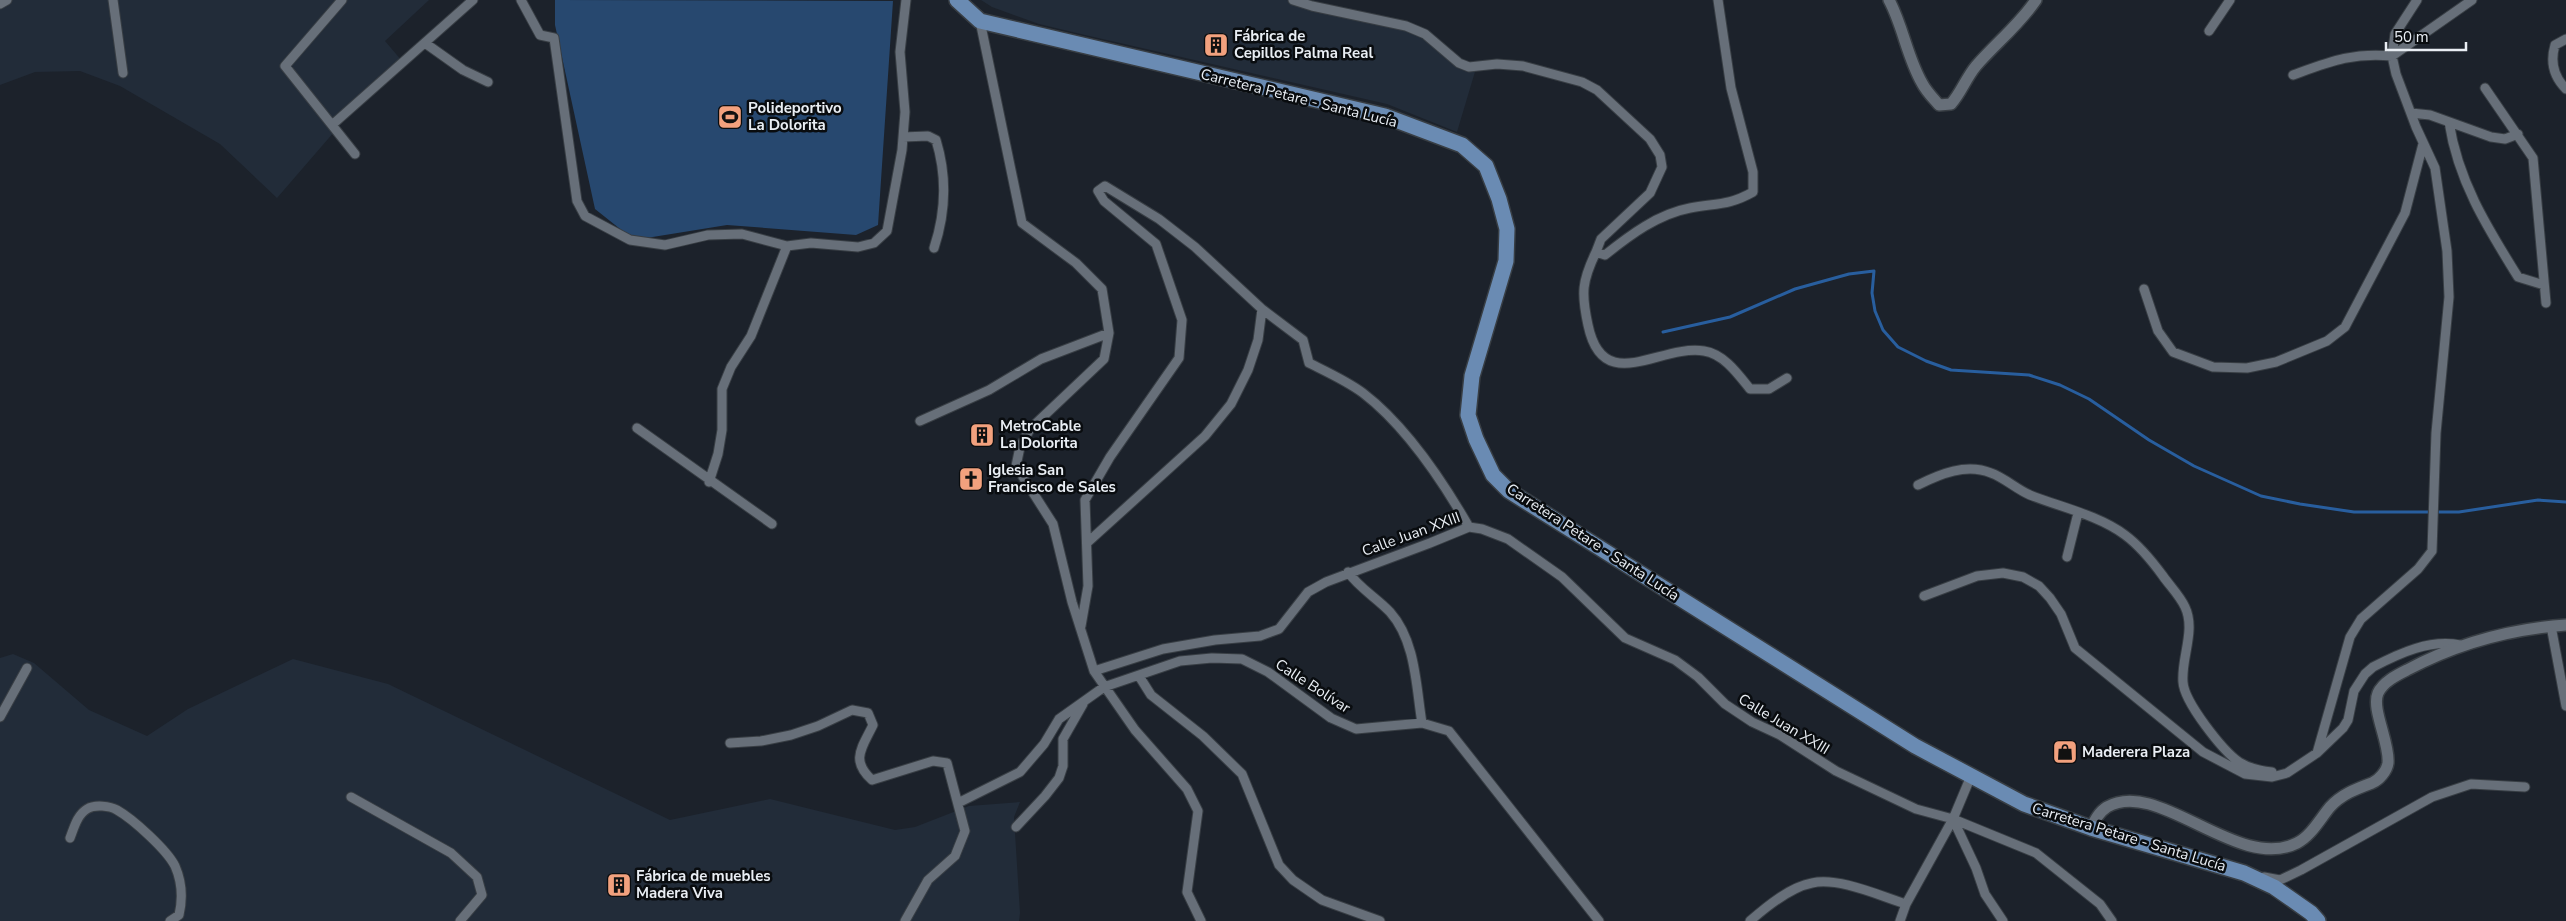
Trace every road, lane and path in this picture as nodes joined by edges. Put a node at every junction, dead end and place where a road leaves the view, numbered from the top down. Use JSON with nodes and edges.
{"nodes":[{"id":1,"x":6,"y":0,"type":"edge"},
{"id":2,"x":113,"y":0,"type":"edge"},
{"id":3,"x":342,"y":0,"type":"edge"},
{"id":4,"x":473,"y":0,"type":"edge"},
{"id":5,"x":521,"y":0,"type":"edge"},
{"id":6,"x":906,"y":0,"type":"edge"},
{"id":7,"x":957,"y":0,"type":"edge"},
{"id":8,"x":1293,"y":0,"type":"edge"},
{"id":9,"x":1718,"y":0,"type":"edge"},
{"id":10,"x":1889,"y":0,"type":"edge"},
{"id":11,"x":2036,"y":0,"type":"edge"},
{"id":12,"x":2230,"y":0,"type":"edge"},
{"id":13,"x":2417,"y":0,"type":"edge"},
{"id":14,"x":2472,"y":0,"type":"edge"},
{"id":15,"x":0,"y":4,"type":"edge"},
{"id":16,"x":980,"y":21,"type":"junction"},
{"id":17,"x":2209,"y":31,"type":"dead end"},
{"id":18,"x":2566,"y":39,"type":"edge"},
{"id":19,"x":425,"y":43,"type":"junction"},
{"id":20,"x":2392,"y":56,"type":"junction"},
{"id":21,"x":123,"y":73,"type":"dead end"},
{"id":22,"x":2293,"y":76,"type":"dead end"},
{"id":23,"x":488,"y":82,"type":"dead end"},
{"id":24,"x":2485,"y":88,"type":"dead end"},
{"id":25,"x":2566,"y":89,"type":"edge"},
{"id":26,"x":2410,"y":113,"type":"junction"},
{"id":27,"x":2449,"y":122,"type":"junction"},
{"id":28,"x":332,"y":125,"type":"junction"},
{"id":29,"x":2518,"y":134,"type":"junction"},
{"id":30,"x":903,"y":137,"type":"junction"},
{"id":31,"x":2423,"y":144,"type":"junction"},
{"id":32,"x":355,"y":154,"type":"dead end"},
{"id":33,"x":787,"y":246,"type":"junction"},
{"id":34,"x":934,"y":248,"type":"dead end"},
{"id":35,"x":1596,"y":252,"type":"junction"},
{"id":36,"x":2544,"y":285,"type":"junction"},
{"id":37,"x":2144,"y":290,"type":"dead end"},
{"id":38,"x":2546,"y":303,"type":"dead end"},
{"id":39,"x":1262,"y":309,"type":"junction"},
{"id":40,"x":1109,"y":332,"type":"junction"},
{"id":41,"x":1787,"y":378,"type":"dead end"},
{"id":42,"x":920,"y":421,"type":"dead end"},
{"id":43,"x":637,"y":428,"type":"dead end"},
{"id":44,"x":709,"y":482,"type":"junction"},
{"id":45,"x":1918,"y":485,"type":"dead end"},
{"id":46,"x":2078,"y":513,"type":"junction"},
{"id":47,"x":772,"y":524,"type":"dead end"},
{"id":48,"x":1469,"y":527,"type":"junction"},
{"id":49,"x":1088,"y":542,"type":"junction"},
{"id":50,"x":2067,"y":557,"type":"dead end"},
{"id":51,"x":1348,"y":572,"type":"junction"},
{"id":52,"x":1924,"y":596,"type":"dead end"},
{"id":53,"x":2566,"y":625,"type":"edge"},
{"id":54,"x":2551,"y":626,"type":"junction"},
{"id":55,"x":1080,"y":628,"type":"junction"},
{"id":56,"x":2460,"y":645,"type":"junction"},
{"id":57,"x":27,"y":668,"type":"dead end"},
{"id":58,"x":1094,"y":671,"type":"junction"},
{"id":59,"x":1139,"y":676,"type":"junction"},
{"id":60,"x":1104,"y":687,"type":"junction"},
{"id":61,"x":1085,"y":702,"type":"junction"},
{"id":62,"x":2566,"y":706,"type":"edge"},
{"id":63,"x":0,"y":717,"type":"edge"},
{"id":64,"x":1422,"y":723,"type":"junction"},
{"id":65,"x":730,"y":743,"type":"dead end"},
{"id":66,"x":2317,"y":753,"type":"junction"},
{"id":67,"x":2287,"y":773,"type":"junction"},
{"id":68,"x":1971,"y":776,"type":"junction"},
{"id":69,"x":2525,"y":787,"type":"dead end"},
{"id":70,"x":351,"y":797,"type":"dead end"},
{"id":71,"x":958,"y":803,"type":"junction"},
{"id":72,"x":1953,"y":819,"type":"junction"},
{"id":73,"x":1016,"y":827,"type":"dead end"},
{"id":74,"x":2091,"y":828,"type":"junction"},
{"id":75,"x":70,"y":838,"type":"dead end"},
{"id":76,"x":2244,"y":873,"type":"junction"},
{"id":77,"x":1906,"y":904,"type":"junction"},
{"id":78,"x":907,"y":919,"type":"edge"},
{"id":79,"x":170,"y":921,"type":"edge"},
{"id":80,"x":460,"y":921,"type":"edge"},
{"id":81,"x":1200,"y":921,"type":"edge"},
{"id":82,"x":1380,"y":921,"type":"edge"},
{"id":83,"x":1599,"y":921,"type":"edge"},
{"id":84,"x":1750,"y":921,"type":"edge"},
{"id":85,"x":1900,"y":921,"type":"edge"},
{"id":86,"x":2003,"y":921,"type":"edge"},
{"id":87,"x":2112,"y":921,"type":"edge"},
{"id":88,"x":2318,"y":921,"type":"edge"}],
"edges":[{"from":1,"to":15,"type":"street"},
{"from":2,"to":21,"type":"street"},
{"from":3,"to":28,"type":"street"},
{"from":4,"to":19,"type":"street"},
{"from":5,"to":33,"type":"street"},
{"from":6,"to":30,"type":"street"},
{"from":7,"to":16,"type":"main road","name":"Carretera Petare - Santa Lucía"},
{"from":8,"to":35,"type":"street"},
{"from":9,"to":35,"type":"street"},
{"from":10,"to":11,"type":"street"},
{"from":12,"to":17,"type":"street"},
{"from":13,"to":20,"type":"street"},
{"from":14,"to":20,"type":"street"},
{"from":16,"to":40,"type":"street"},
{"from":16,"to":68,"type":"main road","name":"Carretera Petare - Santa Lucía"},
{"from":18,"to":25,"type":"street"},
{"from":19,"to":23,"type":"street"},
{"from":19,"to":28,"type":"street"},
{"from":20,"to":22,"type":"street"},
{"from":20,"to":26,"type":"street"},
{"from":24,"to":29,"type":"street"},
{"from":26,"to":27,"type":"street"},
{"from":26,"to":31,"type":"street"},
{"from":27,"to":29,"type":"street"},
{"from":27,"to":36,"type":"street"},
{"from":28,"to":32,"type":"street"},
{"from":29,"to":36,"type":"street"},
{"from":30,"to":33,"type":"street"},
{"from":30,"to":34,"type":"street"},
{"from":31,"to":37,"type":"street"},
{"from":31,"to":66,"type":"street"},
{"from":33,"to":44,"type":"street"},
{"from":35,"to":41,"type":"street"},
{"from":36,"to":38,"type":"street"},
{"from":39,"to":48,"type":"street"},
{"from":39,"to":49,"type":"street"},
{"from":39,"to":49,"type":"street"},
{"from":40,"to":42,"type":"street"},
{"from":40,"to":55,"type":"street"},
{"from":43,"to":44,"type":"street"},
{"from":44,"to":47,"type":"street"},
{"from":45,"to":46,"type":"street"},
{"from":46,"to":50,"type":"street"},
{"from":46,"to":67,"type":"street"},
{"from":48,"to":51,"type":"street","name":"Calle Juan XXIII"},
{"from":48,"to":72,"type":"street","name":"Calle Juan XXIII"},
{"from":49,"to":55,"type":"street"},
{"from":51,"to":58,"type":"street","name":"Calle Juan XXIII"},
{"from":51,"to":64,"type":"street"},
{"from":52,"to":67,"type":"street"},
{"from":53,"to":54,"type":"street"},
{"from":54,"to":56,"type":"street"},
{"from":54,"to":62,"type":"street"},
{"from":55,"to":58,"type":"street"},
{"from":56,"to":66,"type":"street"},
{"from":56,"to":74,"type":"street"},
{"from":57,"to":63,"type":"street"},
{"from":58,"to":60,"type":"street"},
{"from":59,"to":60,"type":"street","name":"Calle Bolívar"},
{"from":59,"to":64,"type":"street","name":"Calle Bolívar"},
{"from":59,"to":82,"type":"street"},
{"from":60,"to":61,"type":"street"},
{"from":60,"to":81,"type":"street"},
{"from":61,"to":71,"type":"street"},
{"from":61,"to":73,"type":"street"},
{"from":64,"to":83,"type":"street","name":"Calle Bolívar"},
{"from":65,"to":71,"type":"street"},
{"from":66,"to":67,"type":"street"},
{"from":68,"to":72,"type":"street"},
{"from":68,"to":74,"type":"main road","name":"Carretera Petare - Santa Lucía"},
{"from":69,"to":76,"type":"street"},
{"from":70,"to":80,"type":"street"},
{"from":71,"to":78,"type":"street"},
{"from":72,"to":77,"type":"street"},
{"from":72,"to":86,"type":"street"},
{"from":72,"to":87,"type":"street","name":"Calle Juan XXIII"},
{"from":74,"to":76,"type":"main road","name":"Carretera Petare - Santa Lucía"},
{"from":75,"to":79,"type":"street"},
{"from":76,"to":88,"type":"main road","name":"Carretera Petare - Santa Lucía"},
{"from":77,"to":84,"type":"street"},
{"from":77,"to":85,"type":"street"}]}
